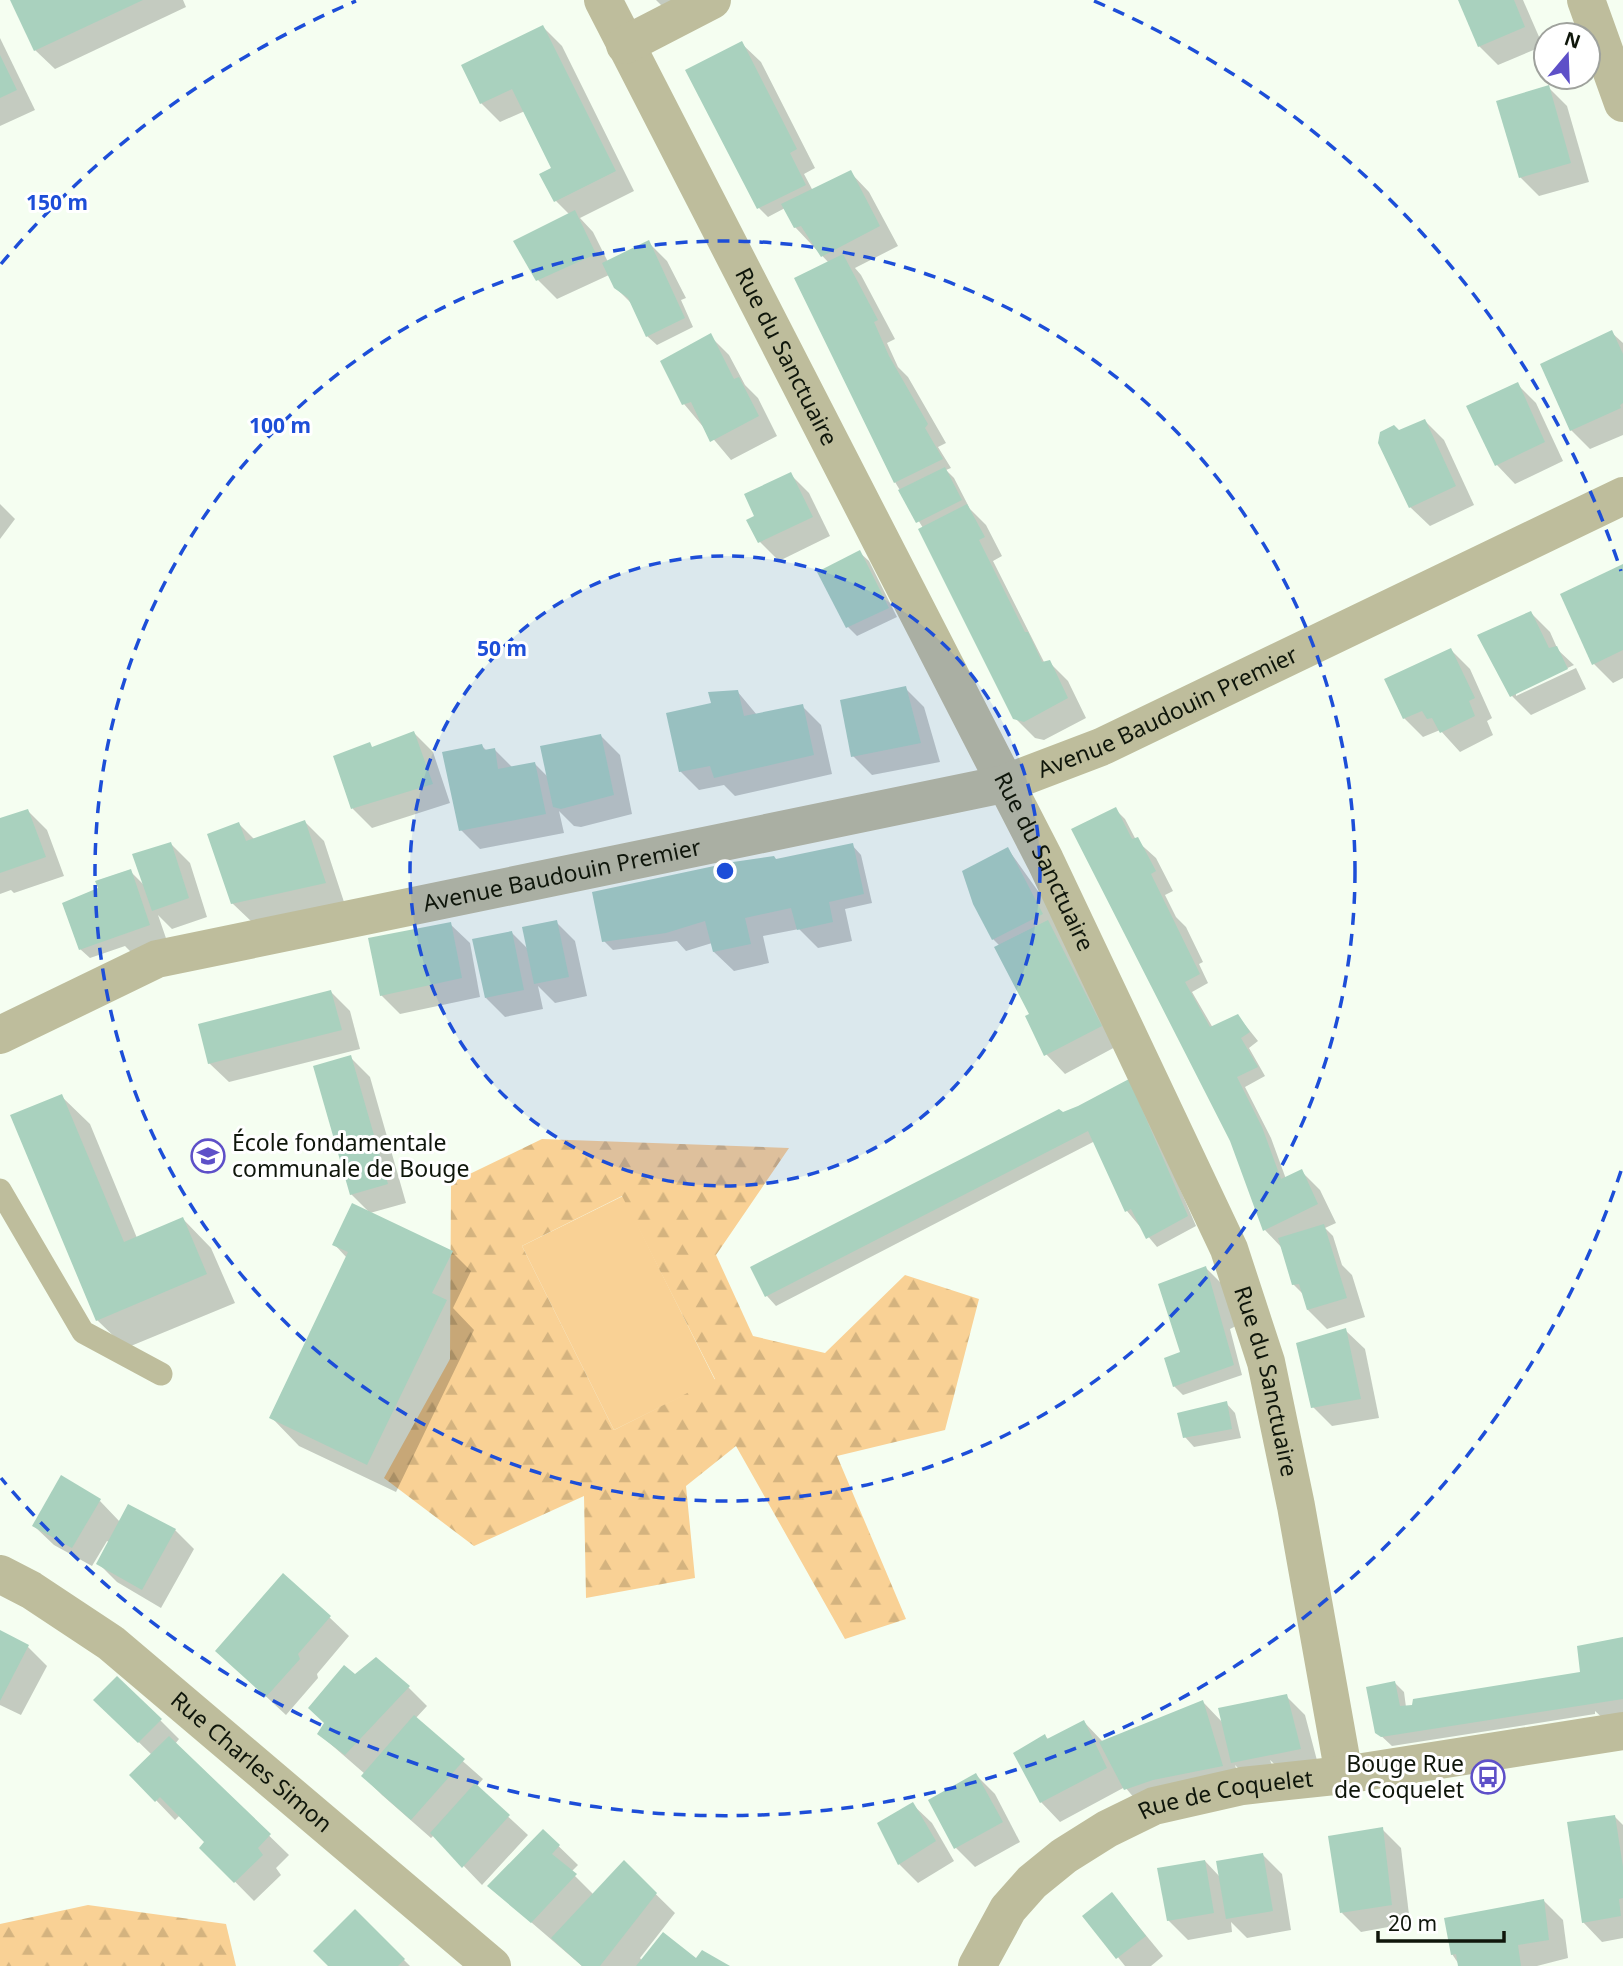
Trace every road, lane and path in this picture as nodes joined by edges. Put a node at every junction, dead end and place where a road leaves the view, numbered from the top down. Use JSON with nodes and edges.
{"nodes":[{"id":1,"x":603,"y":0,"type":"edge"},
{"id":2,"x":712,"y":0,"type":"edge"},
{"id":3,"x":1586,"y":0,"type":"edge"},
{"id":4,"x":625,"y":45,"type":"junction"},
{"id":5,"x":1623,"y":103,"type":"edge"},
{"id":6,"x":1623,"y":496,"type":"edge"},
{"id":7,"x":1004,"y":783,"type":"junction"},
{"id":8,"x":0,"y":1035,"type":"edge"},
{"id":9,"x":0,"y":1190,"type":"edge"},
{"id":10,"x":161,"y":1374,"type":"dead end"},
{"id":11,"x":0,"y":1574,"type":"edge"},
{"id":12,"x":1623,"y":1731,"type":"edge"},
{"id":13,"x":1344,"y":1775,"type":"junction"},
{"id":14,"x":492,"y":1966,"type":"edge"},
{"id":15,"x":976,"y":1966,"type":"edge"}],
"edges":[{"from":1,"to":4,"type":"street","name":"Rue du Sanctuaire"},
{"from":2,"to":4,"type":"street"},
{"from":3,"to":5,"type":"street"},
{"from":4,"to":7,"type":"street","name":"Rue du Sanctuaire"},
{"from":6,"to":7,"type":"street","name":"Avenue Baudouin Premier"},
{"from":7,"to":8,"type":"street","name":"Avenue Baudouin Premier"},
{"from":7,"to":13,"type":"street","name":"Rue du Sanctuaire"},
{"from":9,"to":10,"type":"lane"},
{"from":11,"to":14,"type":"street","name":"Rue Charles Simon"},
{"from":12,"to":13,"type":"street","name":"Rue de Coquelet"},
{"from":13,"to":15,"type":"street","name":"Rue de Coquelet"}]}
